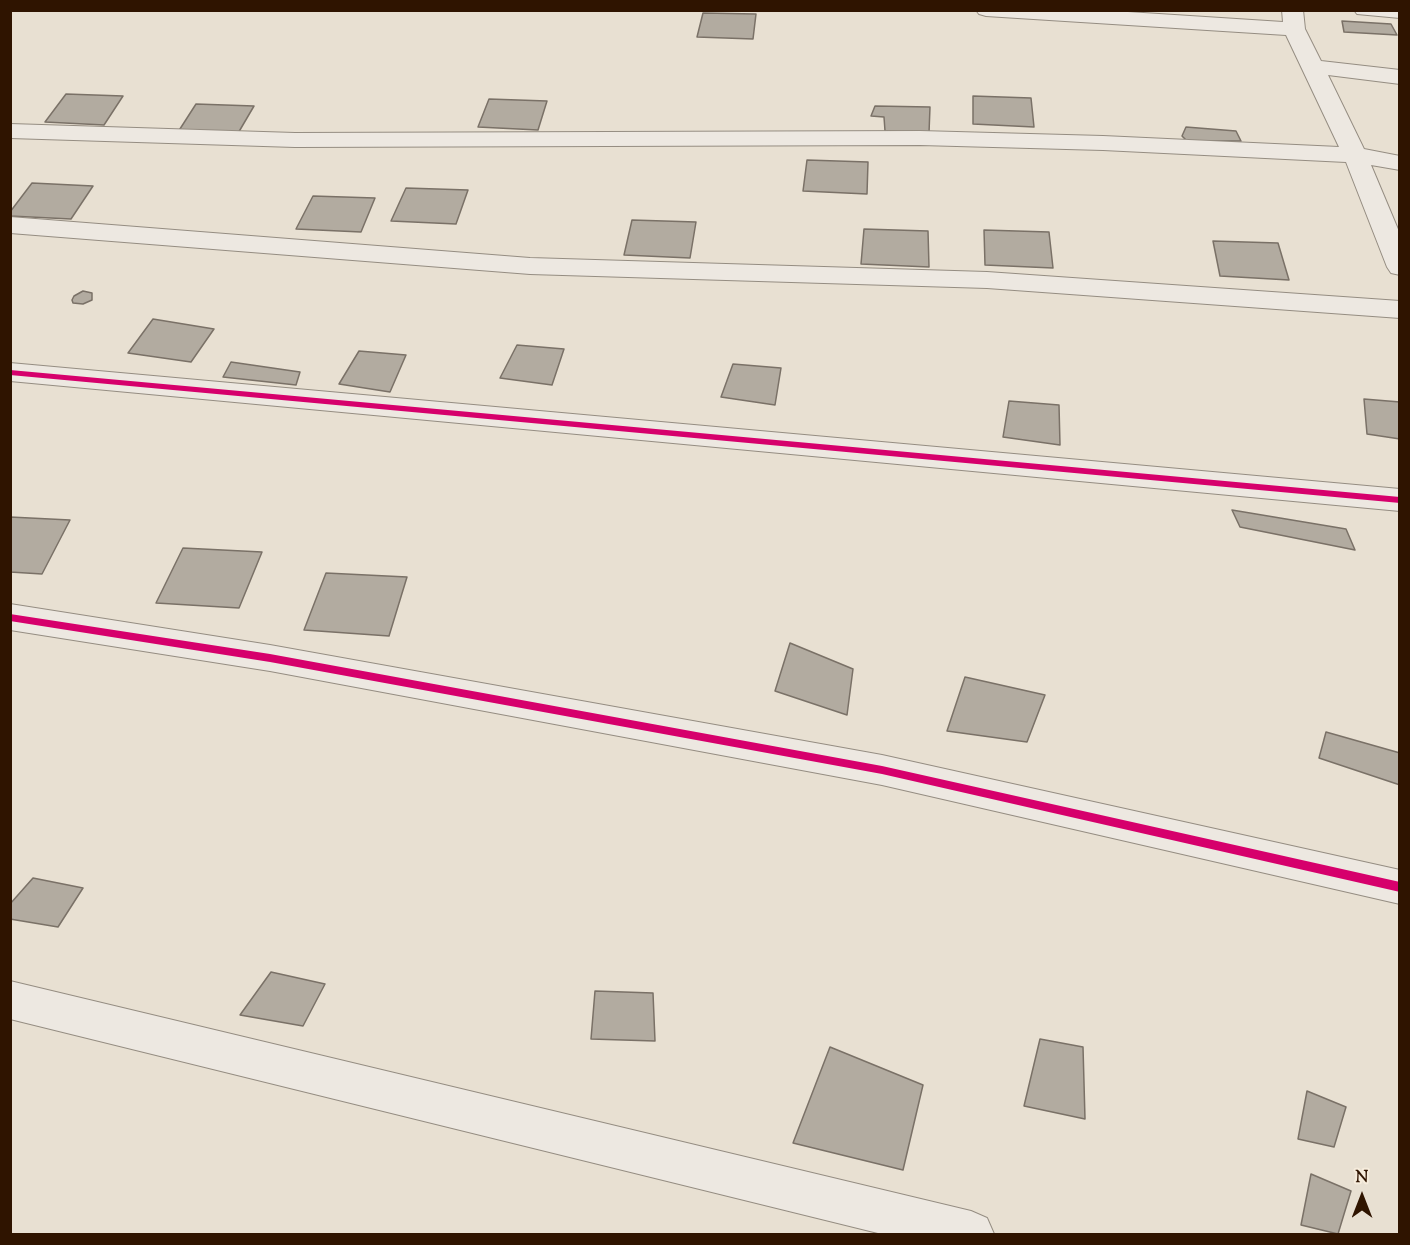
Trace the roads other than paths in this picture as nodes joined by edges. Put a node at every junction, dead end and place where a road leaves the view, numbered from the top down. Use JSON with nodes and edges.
{"nodes":[{"id":1,"x":986,"y":10,"type":"edge"},
{"id":2,"x":1364,"y":10,"type":"edge"},
{"id":3,"x":1400,"y":12,"type":"edge"},
{"id":4,"x":1293,"y":20,"type":"edge"},
{"id":5,"x":1313,"y":67,"type":"junction"},
{"id":6,"x":1400,"y":77,"type":"edge"},
{"id":7,"x":10,"y":131,"type":"edge"},
{"id":8,"x":1355,"y":155,"type":"junction"},
{"id":9,"x":1400,"y":163,"type":"edge"},
{"id":10,"x":10,"y":225,"type":"edge"},
{"id":11,"x":1400,"y":267,"type":"edge"},
{"id":12,"x":1400,"y":310,"type":"edge"},
{"id":13,"x":10,"y":372,"type":"edge"},
{"id":14,"x":1400,"y":500,"type":"edge"},
{"id":15,"x":10,"y":617,"type":"edge"},
{"id":16,"x":1400,"y":887,"type":"edge"},
{"id":17,"x":10,"y":999,"type":"edge"},
{"id":18,"x":971,"y":1234,"type":"edge"}],
"edges":[{"from":1,"to":4,"type":"street"},
{"from":2,"to":3,"type":"street"},
{"from":4,"to":5,"type":"street"},
{"from":5,"to":6,"type":"street"},
{"from":5,"to":8,"type":"street"},
{"from":7,"to":8,"type":"street"},
{"from":8,"to":9,"type":"street"},
{"from":8,"to":11,"type":"street"},
{"from":10,"to":12,"type":"street"},
{"from":13,"to":14,"type":"street"},
{"from":15,"to":16,"type":"street"},
{"from":17,"to":18,"type":"street"}]}
